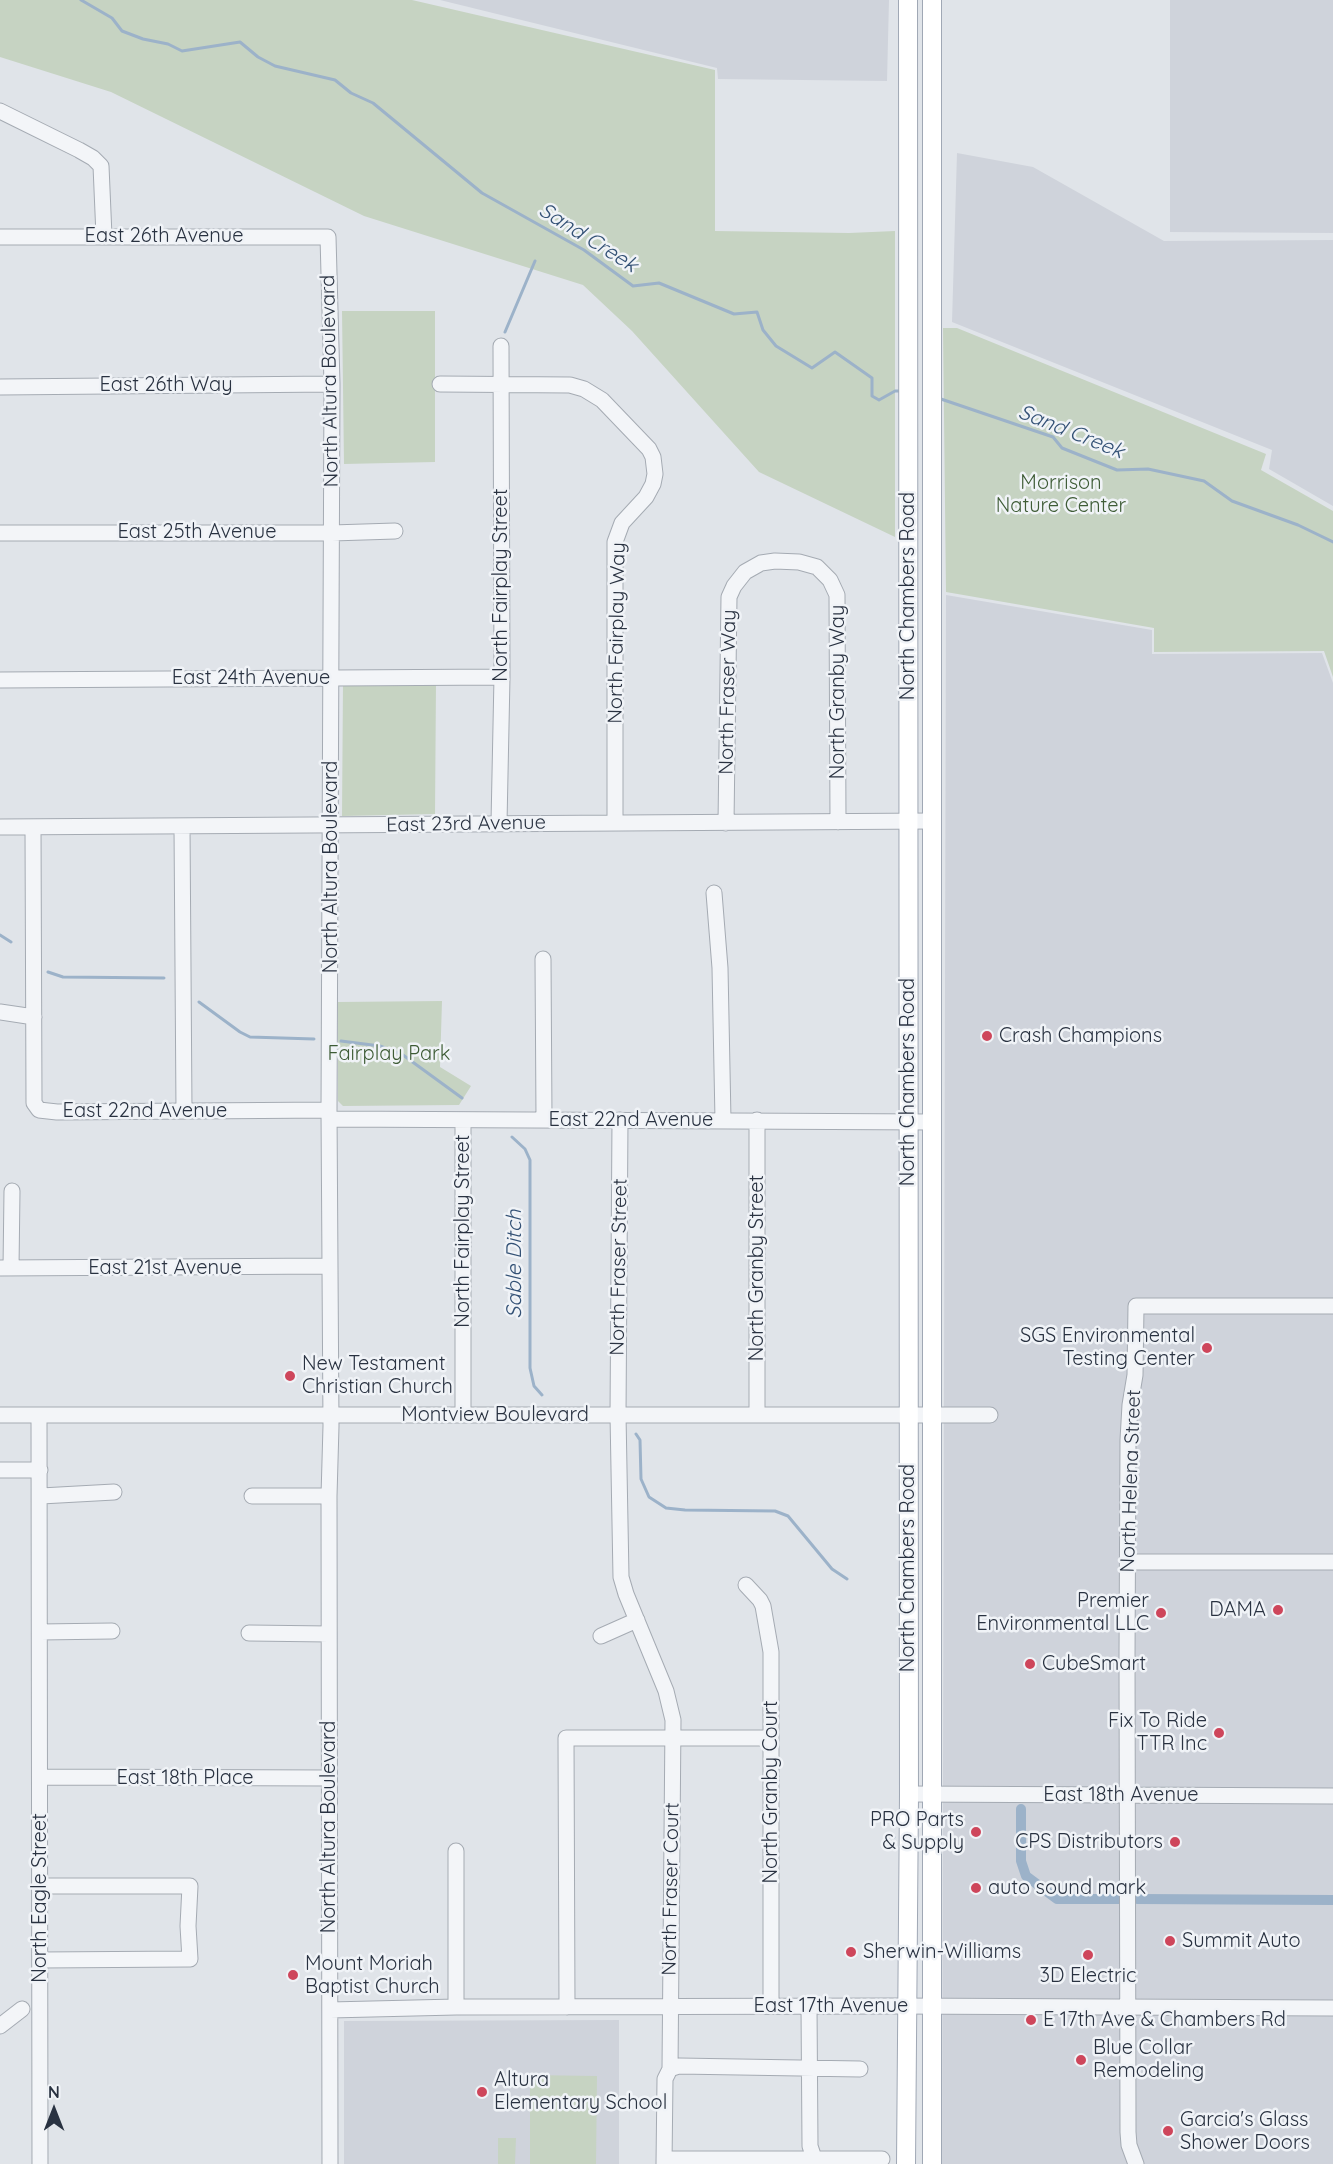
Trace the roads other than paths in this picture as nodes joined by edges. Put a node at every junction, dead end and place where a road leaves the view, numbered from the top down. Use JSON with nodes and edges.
{"nodes":[{"id":1,"x":908,"y":0,"type":"edge"},
{"id":2,"x":932,"y":0,"type":"edge"},
{"id":3,"x":0,"y":111,"type":"edge"},
{"id":4,"x":0,"y":237,"type":"edge"},
{"id":5,"x":104,"y":237,"type":"junction"},
{"id":6,"x":328,"y":237,"type":"joint"},
{"id":7,"x":908,"y":252,"type":"junction"},
{"id":8,"x":932,"y":252,"type":"junction"},
{"id":9,"x":501,"y":346,"type":"dead end"},
{"id":10,"x":501,"y":383,"type":"junction"},
{"id":11,"x":332,"y":384,"type":"junction"},
{"id":12,"x":440,"y":384,"type":"dead end"},
{"id":13,"x":0,"y":387,"type":"edge"},
{"id":14,"x":395,"y":531,"type":"dead end"},
{"id":15,"x":0,"y":533,"type":"edge"},
{"id":16,"x":332,"y":533,"type":"junction"},
{"id":17,"x":784,"y":561,"type":"joint"},
{"id":18,"x":502,"y":677,"type":"junction"},
{"id":19,"x":332,"y":678,"type":"junction"},
{"id":20,"x":0,"y":680,"type":"edge"},
{"id":21,"x":932,"y":821,"type":"junction"},
{"id":22,"x":615,"y":822,"type":"junction"},
{"id":23,"x":838,"y":822,"type":"junction"},
{"id":24,"x":908,"y":822,"type":"junction"},
{"id":25,"x":726,"y":823,"type":"junction"},
{"id":26,"x":499,"y":824,"type":"junction"},
{"id":27,"x":182,"y":826,"type":"junction"},
{"id":28,"x":330,"y":826,"type":"junction"},
{"id":29,"x":0,"y":827,"type":"edge"},
{"id":30,"x":33,"y":827,"type":"junction"},
{"id":31,"x":714,"y":893,"type":"dead end"},
{"id":32,"x":543,"y":959,"type":"dead end"},
{"id":33,"x":0,"y":1011,"type":"edge"},
{"id":34,"x":34,"y":1017,"type":"junction"},
{"id":35,"x":184,"y":1111,"type":"junction"},
{"id":36,"x":329,"y":1114,"type":"junction"},
{"id":37,"x":544,"y":1119,"type":"junction"},
{"id":38,"x":463,"y":1120,"type":"junction"},
{"id":39,"x":620,"y":1120,"type":"junction"},
{"id":40,"x":723,"y":1120,"type":"junction"},
{"id":41,"x":757,"y":1120,"type":"junction"},
{"id":42,"x":908,"y":1122,"type":"junction"},
{"id":43,"x":932,"y":1122,"type":"junction"},
{"id":44,"x":12,"y":1191,"type":"dead end"},
{"id":45,"x":329,"y":1266,"type":"junction"},
{"id":46,"x":5,"y":1268,"type":"edge"},
{"id":47,"x":1333,"y":1306,"type":"edge"},
{"id":48,"x":0,"y":1415,"type":"edge"},
{"id":49,"x":39,"y":1415,"type":"junction"},
{"id":50,"x":331,"y":1415,"type":"junction"},
{"id":51,"x":463,"y":1415,"type":"junction"},
{"id":52,"x":618,"y":1415,"type":"junction"},
{"id":53,"x":757,"y":1415,"type":"junction"},
{"id":54,"x":990,"y":1415,"type":"dead end"},
{"id":55,"x":908,"y":1416,"type":"junction"},
{"id":56,"x":933,"y":1416,"type":"junction"},
{"id":57,"x":0,"y":1470,"type":"edge"},
{"id":58,"x":40,"y":1470,"type":"junction"},
{"id":59,"x":114,"y":1492,"type":"dead end"},
{"id":60,"x":40,"y":1496,"type":"junction"},
{"id":61,"x":252,"y":1496,"type":"dead end"},
{"id":62,"x":329,"y":1496,"type":"junction"},
{"id":63,"x":1128,"y":1562,"type":"junction"},
{"id":64,"x":1333,"y":1562,"type":"edge"},
{"id":65,"x":746,"y":1585,"type":"dead end"},
{"id":66,"x":637,"y":1620,"type":"junction"},
{"id":67,"x":112,"y":1631,"type":"dead end"},
{"id":68,"x":40,"y":1632,"type":"junction"},
{"id":69,"x":249,"y":1633,"type":"dead end"},
{"id":70,"x":329,"y":1634,"type":"junction"},
{"id":71,"x":601,"y":1636,"type":"dead end"},
{"id":72,"x":771,"y":1737,"type":"junction"},
{"id":73,"x":673,"y":1738,"type":"junction"},
{"id":74,"x":40,"y":1777,"type":"junction"},
{"id":75,"x":329,"y":1778,"type":"junction"},
{"id":76,"x":909,"y":1794,"type":"junction"},
{"id":77,"x":933,"y":1794,"type":"junction"},
{"id":78,"x":1128,"y":1794,"type":"junction"},
{"id":79,"x":1333,"y":1796,"type":"edge"},
{"id":80,"x":456,"y":1851,"type":"dead end"},
{"id":81,"x":40,"y":1886,"type":"junction"},
{"id":82,"x":40,"y":1960,"type":"junction"},
{"id":83,"x":771,"y":2006,"type":"junction"},
{"id":84,"x":809,"y":2006,"type":"junction"},
{"id":85,"x":907,"y":2006,"type":"junction"},
{"id":86,"x":931,"y":2006,"type":"junction"},
{"id":87,"x":456,"y":2007,"type":"junction"},
{"id":88,"x":567,"y":2007,"type":"junction"},
{"id":89,"x":669,"y":2007,"type":"junction"},
{"id":90,"x":1128,"y":2008,"type":"junction"},
{"id":91,"x":1333,"y":2008,"type":"edge"},
{"id":92,"x":22,"y":2009,"type":"dead end"},
{"id":93,"x":330,"y":2010,"type":"junction"},
{"id":94,"x":0,"y":2026,"type":"edge"},
{"id":95,"x":670,"y":2069,"type":"junction"},
{"id":96,"x":810,"y":2069,"type":"junction"},
{"id":97,"x":860,"y":2069,"type":"dead end"},
{"id":98,"x":882,"y":2159,"type":"dead end"},
{"id":99,"x":664,"y":2162,"type":"edge"},
{"id":100,"x":815,"y":2162,"type":"edge"},
{"id":101,"x":1135,"y":2162,"type":"edge"},
{"id":102,"x":40,"y":2164,"type":"edge"},
{"id":103,"x":330,"y":2164,"type":"edge"},
{"id":104,"x":906,"y":2164,"type":"edge"},
{"id":105,"x":932,"y":2164,"type":"edge"}],
"edges":[{"from":1,"to":7,"type":"main road","name":"North Chambers Road"},
{"from":2,"to":8,"type":"main road","name":"North Chambers Road"},
{"from":3,"to":5,"type":"street"},
{"from":4,"to":5,"type":"street","name":"East 26th Avenue"},
{"from":5,"to":6,"type":"street","name":"East 26th Avenue"},
{"from":6,"to":11,"type":"street","name":"North Altura Boulevard"},
{"from":7,"to":8,"type":"main road"},
{"from":7,"to":24,"type":"main road","name":"North Chambers Road"},
{"from":8,"to":21,"type":"main road","name":"North Chambers Road"},
{"from":9,"to":10,"type":"street","name":"North Fairplay Street"},
{"from":10,"to":12,"type":"street"},
{"from":10,"to":18,"type":"street","name":"North Fairplay Street"},
{"from":10,"to":22,"type":"street","name":"North Fairplay Way"},
{"from":11,"to":13,"type":"street","name":"East 26th Way"},
{"from":11,"to":16,"type":"street","name":"North Altura Boulevard"},
{"from":14,"to":16,"type":"street","name":"East 25th Avenue"},
{"from":15,"to":16,"type":"street","name":"East 25th Avenue"},
{"from":16,"to":19,"type":"street","name":"North Altura Boulevard"},
{"from":17,"to":23,"type":"street","name":"North Granby Way"},
{"from":17,"to":25,"type":"street","name":"North Fraser Way"},
{"from":18,"to":19,"type":"street","name":"East 24th Avenue"},
{"from":18,"to":26,"type":"street","name":"North Fairplay Street"},
{"from":19,"to":20,"type":"street","name":"East 24th Avenue"},
{"from":19,"to":28,"type":"street","name":"North Altura Boulevard"},
{"from":21,"to":24,"type":"street","name":"East 23rd Avenue"},
{"from":21,"to":43,"type":"main road","name":"North Chambers Road"},
{"from":22,"to":25,"type":"street","name":"East 23rd Avenue"},
{"from":22,"to":26,"type":"street","name":"East 23rd Avenue"},
{"from":23,"to":24,"type":"street","name":"East 23rd Avenue"},
{"from":23,"to":25,"type":"street","name":"East 23rd Avenue"},
{"from":24,"to":42,"type":"main road","name":"North Chambers Road"},
{"from":26,"to":28,"type":"street","name":"East 23rd Avenue"},
{"from":27,"to":28,"type":"street","name":"East 23rd Avenue"},
{"from":27,"to":30,"type":"street","name":"East 23rd Avenue"},
{"from":27,"to":35,"type":"street"},
{"from":28,"to":36,"type":"street","name":"North Altura Boulevard"},
{"from":29,"to":30,"type":"street","name":"East 23rd Avenue"},
{"from":30,"to":34,"type":"street"},
{"from":31,"to":40,"type":"street"},
{"from":32,"to":37,"type":"street"},
{"from":33,"to":34,"type":"street"},
{"from":34,"to":35,"type":"street","name":"East 22nd Avenue"},
{"from":35,"to":36,"type":"street","name":"East 22nd Avenue"},
{"from":36,"to":38,"type":"street","name":"East 22nd Avenue"},
{"from":36,"to":45,"type":"street","name":"North Altura Boulevard"},
{"from":37,"to":38,"type":"street","name":"East 22nd Avenue"},
{"from":37,"to":39,"type":"street","name":"East 22nd Avenue"},
{"from":38,"to":51,"type":"street","name":"North Fairplay Street"},
{"from":39,"to":40,"type":"street","name":"East 22nd Avenue"},
{"from":39,"to":52,"type":"street","name":"North Fraser Street"},
{"from":40,"to":41,"type":"street","name":"East 22nd Avenue"},
{"from":41,"to":42,"type":"street","name":"East 22nd Avenue"},
{"from":41,"to":53,"type":"street","name":"North Granby Street"},
{"from":42,"to":43,"type":"street","name":"East 22nd Avenue"},
{"from":42,"to":55,"type":"main road","name":"North Chambers Road"},
{"from":43,"to":56,"type":"main road","name":"North Chambers Road"},
{"from":44,"to":46,"type":"street"},
{"from":45,"to":46,"type":"street","name":"East 21st Avenue"},
{"from":45,"to":50,"type":"street","name":"North Altura Boulevard"},
{"from":47,"to":63,"type":"street","name":"North Helena Street"},
{"from":48,"to":49,"type":"street","name":"Montview Boulevard"},
{"from":49,"to":50,"type":"street","name":"Montview Boulevard"},
{"from":49,"to":58,"type":"street","name":"North Eagle Street"},
{"from":50,"to":51,"type":"street","name":"Montview Boulevard"},
{"from":50,"to":62,"type":"street","name":"North Altura Boulevard"},
{"from":51,"to":52,"type":"street","name":"Montview Boulevard"},
{"from":52,"to":53,"type":"street","name":"Montview Boulevard"},
{"from":52,"to":66,"type":"street","name":"North Fraser Court"},
{"from":53,"to":55,"type":"street","name":"Montview Boulevard"},
{"from":54,"to":56,"type":"street","name":"Montview Boulevard"},
{"from":55,"to":56,"type":"street","name":"Montview Boulevard"},
{"from":55,"to":76,"type":"main road","name":"North Chambers Road"},
{"from":56,"to":77,"type":"main road","name":"North Chambers Road"},
{"from":57,"to":58,"type":"street"},
{"from":58,"to":60,"type":"street","name":"North Eagle Street"},
{"from":59,"to":60,"type":"street"},
{"from":60,"to":68,"type":"street","name":"North Eagle Street"},
{"from":61,"to":62,"type":"street"},
{"from":62,"to":70,"type":"street","name":"North Altura Boulevard"},
{"from":63,"to":64,"type":"street"},
{"from":63,"to":78,"type":"street","name":"North Helena Street"},
{"from":65,"to":72,"type":"street","name":"North Granby Court"},
{"from":66,"to":71,"type":"street"},
{"from":66,"to":73,"type":"street","name":"North Fraser Court"},
{"from":67,"to":68,"type":"street"},
{"from":68,"to":74,"type":"street","name":"North Eagle Street"},
{"from":69,"to":70,"type":"street"},
{"from":70,"to":75,"type":"street","name":"North Altura Boulevard"},
{"from":72,"to":73,"type":"street"},
{"from":72,"to":83,"type":"street","name":"North Granby Court"},
{"from":73,"to":88,"type":"street"},
{"from":73,"to":89,"type":"street","name":"North Fraser Court"},
{"from":74,"to":75,"type":"street","name":"East 18th Place"},
{"from":74,"to":81,"type":"street","name":"North Eagle Street"},
{"from":75,"to":93,"type":"street","name":"North Altura Boulevard"},
{"from":76,"to":77,"type":"street","name":"East 18th Avenue"},
{"from":76,"to":85,"type":"main road","name":"North Chambers Road"},
{"from":77,"to":78,"type":"street","name":"East 18th Avenue"},
{"from":77,"to":86,"type":"main road","name":"North Chambers Road"},
{"from":78,"to":79,"type":"street","name":"East 18th Avenue"},
{"from":78,"to":90,"type":"street","name":"North Helena Street"},
{"from":80,"to":87,"type":"street"},
{"from":81,"to":82,"type":"street","name":"North Eagle Street"},
{"from":81,"to":82,"type":"street"},
{"from":82,"to":102,"type":"street","name":"North Eagle Street"},
{"from":83,"to":84,"type":"street","name":"East 17th Avenue"},
{"from":83,"to":89,"type":"street","name":"East 17th Avenue"},
{"from":84,"to":85,"type":"street","name":"East 17th Avenue"},
{"from":84,"to":96,"type":"street"},
{"from":85,"to":86,"type":"street","name":"East 17th Avenue"},
{"from":85,"to":104,"type":"main road","name":"North Chambers Road"},
{"from":86,"to":90,"type":"street","name":"East 17th Avenue"},
{"from":86,"to":105,"type":"main road","name":"North Chambers Road"},
{"from":87,"to":88,"type":"street","name":"East 17th Avenue"},
{"from":87,"to":93,"type":"street","name":"East 17th Avenue"},
{"from":88,"to":89,"type":"street","name":"East 17th Avenue"},
{"from":89,"to":95,"type":"street","name":"North Fraser Court"},
{"from":90,"to":91,"type":"street","name":"East 17th Avenue"},
{"from":90,"to":101,"type":"street","name":"North Helena Street"},
{"from":92,"to":94,"type":"street"},
{"from":93,"to":103,"type":"street","name":"North Altura Boulevard"},
{"from":95,"to":96,"type":"street"},
{"from":95,"to":99,"type":"street","name":"North Fraser Court"},
{"from":96,"to":97,"type":"street"},
{"from":96,"to":100,"type":"street"},
{"from":98,"to":100,"type":"street"},
{"from":99,"to":100,"type":"street"}]}
